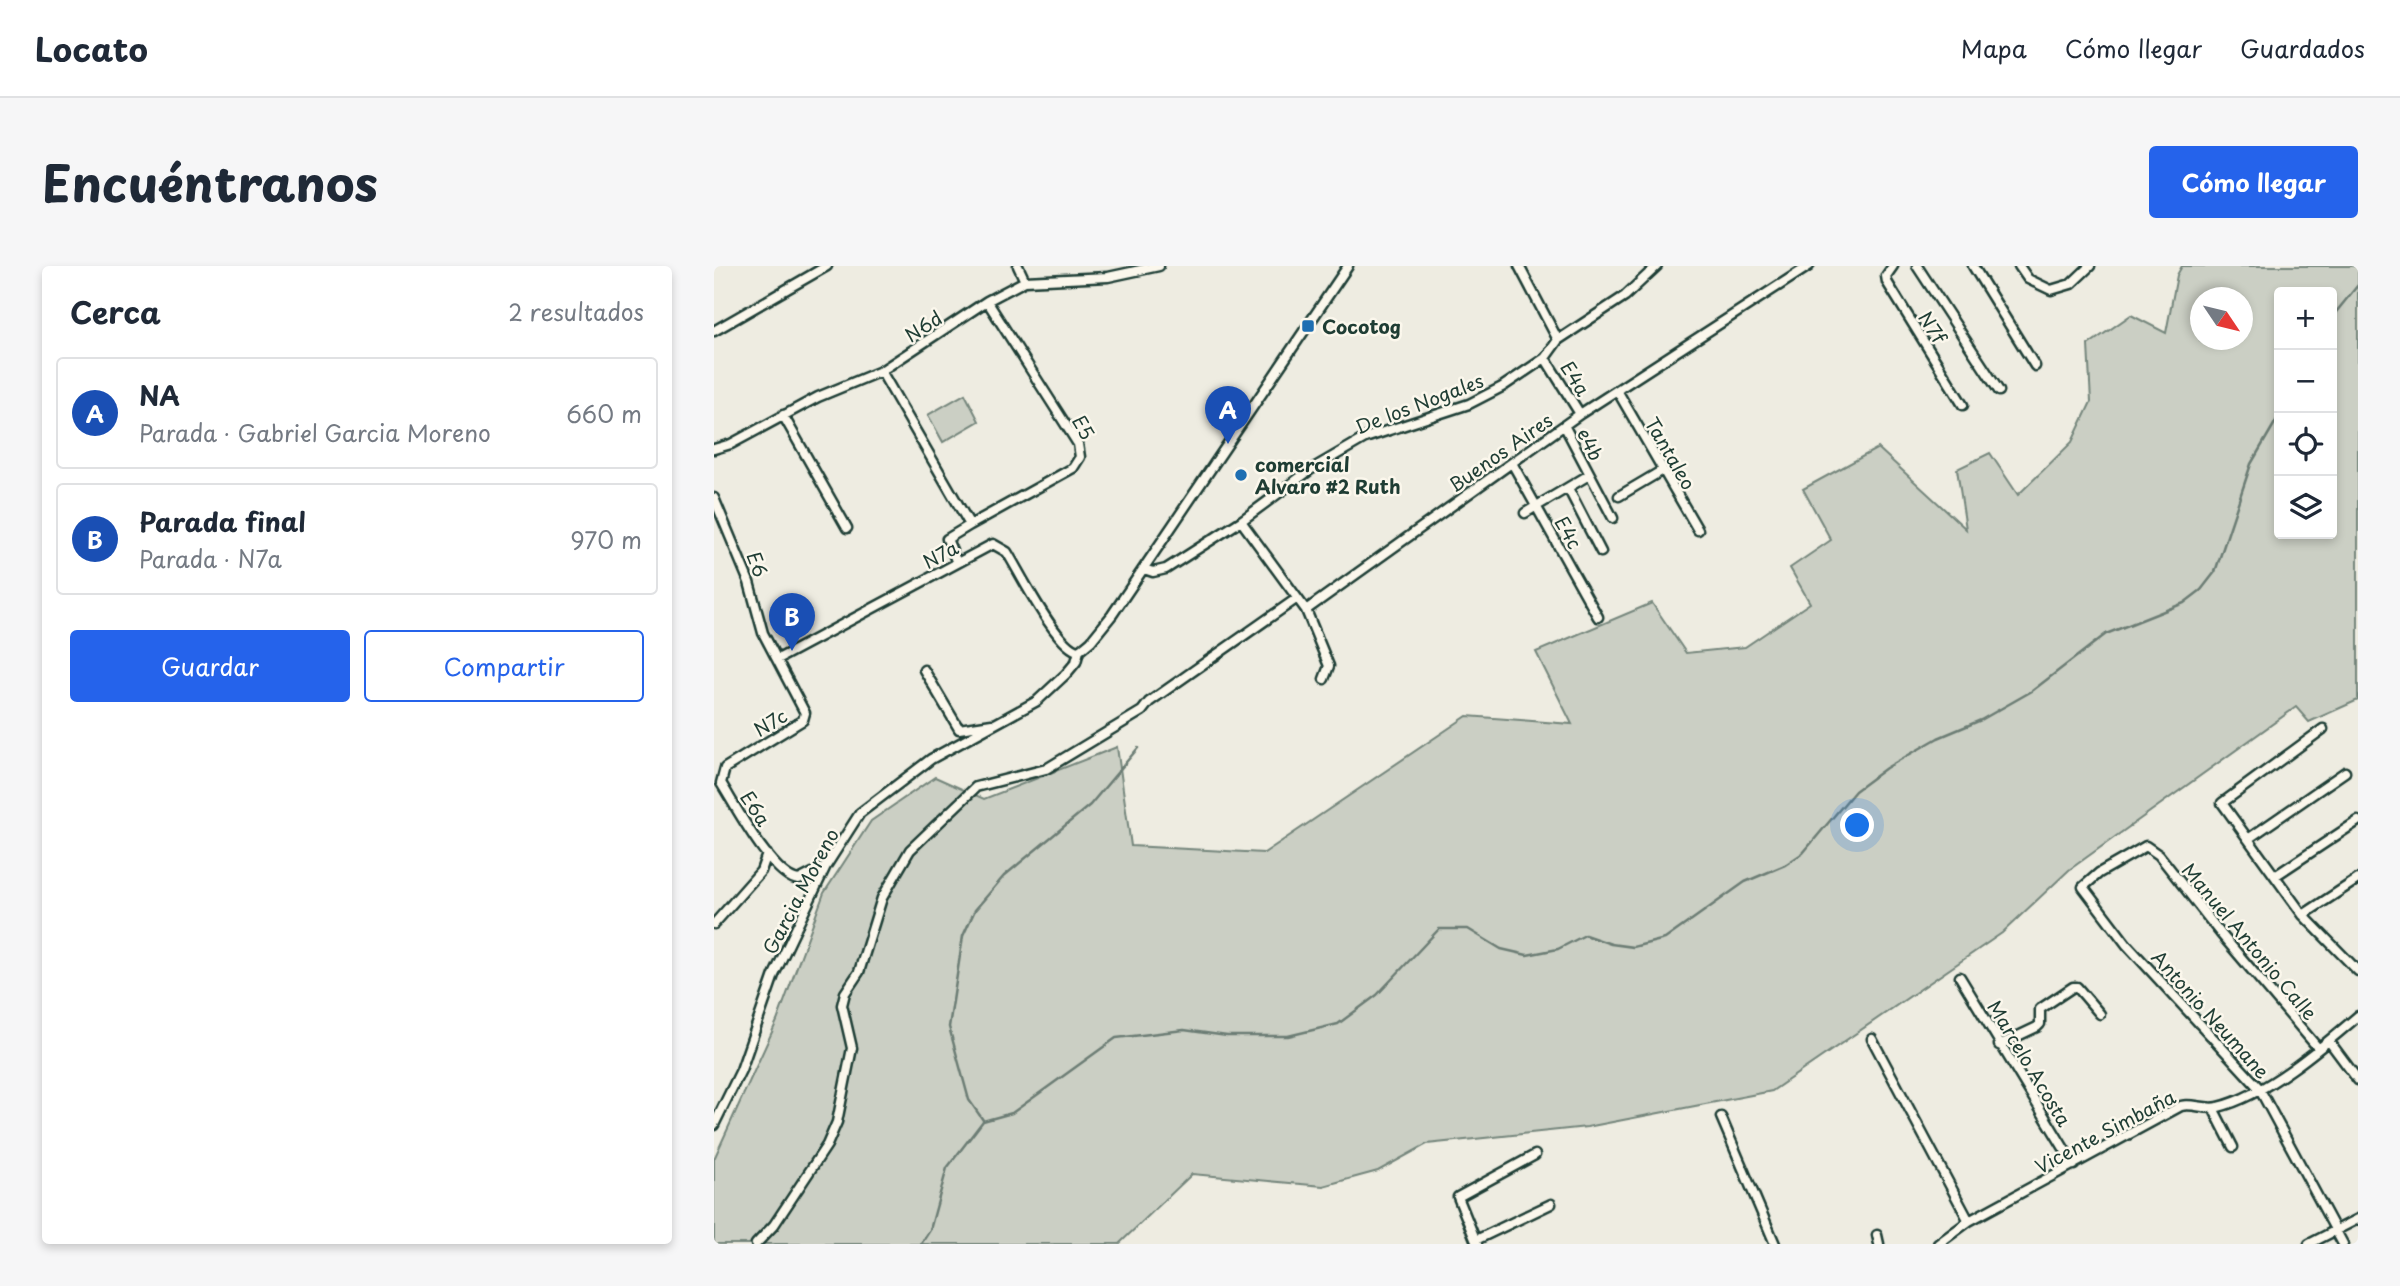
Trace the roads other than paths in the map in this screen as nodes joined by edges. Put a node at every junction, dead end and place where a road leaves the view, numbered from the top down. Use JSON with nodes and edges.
{"nodes":[{"id":1,"x":827,"y":266,"type":"edge"},
{"id":2,"x":1018,"y":266,"type":"edge"},
{"id":3,"x":1159,"y":266,"type":"edge"},
{"id":4,"x":1348,"y":266,"type":"edge"},
{"id":5,"x":1657,"y":266,"type":"edge"},
{"id":6,"x":1809,"y":266,"type":"edge"},
{"id":7,"x":1893,"y":266,"type":"edge"},
{"id":8,"x":1917,"y":266,"type":"edge"},
{"id":9,"x":1973,"y":266,"type":"edge"},
{"id":10,"x":2020,"y":266,"type":"edge"},
{"id":11,"x":2090,"y":266,"type":"edge"},
{"id":12,"x":1520,"y":267,"type":"edge"},
{"id":13,"x":1025,"y":281,"type":"junction"},
{"id":14,"x":987,"y":301,"type":"junction"},
{"id":15,"x":714,"y":331,"type":"edge"},
{"id":16,"x":1558,"y":340,"type":"junction"},
{"id":17,"x":1545,"y":358,"type":"junction"},
{"id":18,"x":2035,"y":366,"type":"dead end"},
{"id":19,"x":881,"y":371,"type":"junction"},
{"id":20,"x":1999,"y":391,"type":"dead end"},
{"id":21,"x":1618,"y":392,"type":"junction"},
{"id":22,"x":1963,"y":405,"type":"dead end"},
{"id":23,"x":1580,"y":414,"type":"junction"},
{"id":24,"x":783,"y":415,"type":"junction"},
{"id":25,"x":1565,"y":427,"type":"junction"},
{"id":26,"x":714,"y":449,"type":"edge"},
{"id":27,"x":1512,"y":463,"type":"junction"},
{"id":28,"x":1662,"y":470,"type":"junction"},
{"id":29,"x":1590,"y":475,"type":"junction"},
{"id":30,"x":1568,"y":488,"type":"junction"},
{"id":31,"x":1619,"y":496,"type":"dead end"},
{"id":32,"x":714,"y":498,"type":"edge"},
{"id":33,"x":1536,"y":506,"type":"junction"},
{"id":34,"x":1525,"y":513,"type":"dead end"},
{"id":35,"x":1613,"y":518,"type":"dead end"},
{"id":36,"x":1241,"y":521,"type":"junction"},
{"id":37,"x":970,"y":525,"type":"junction"},
{"id":38,"x":847,"y":528,"type":"dead end"},
{"id":39,"x":1698,"y":530,"type":"dead end"},
{"id":40,"x":1601,"y":552,"type":"dead end"},
{"id":41,"x":957,"y":563,"type":"junction"},
{"id":42,"x":1144,"y":569,"type":"junction"},
{"id":43,"x":1296,"y":599,"type":"junction"},
{"id":44,"x":1306,"y":610,"type":"junction"},
{"id":45,"x":1598,"y":617,"type":"dead end"},
{"id":46,"x":1079,"y":651,"type":"junction"},
{"id":47,"x":778,"y":659,"type":"junction"},
{"id":48,"x":924,"y":670,"type":"dead end"},
{"id":49,"x":1324,"y":679,"type":"dead end"},
{"id":50,"x":805,"y":717,"type":"joint"},
{"id":51,"x":998,"y":723,"type":"junction"},
{"id":52,"x":2323,"y":729,"type":"dead end"},
{"id":53,"x":2345,"y":772,"type":"dead end"},
{"id":54,"x":720,"y":780,"type":"joint"},
{"id":55,"x":2358,"y":821,"type":"edge"},
{"id":56,"x":2248,"y":839,"type":"junction"},
{"id":57,"x":767,"y":854,"type":"junction"},
{"id":58,"x":826,"y":866,"type":"junction"},
{"id":59,"x":2275,"y":876,"type":"junction"},
{"id":60,"x":2358,"y":878,"type":"edge"},
{"id":61,"x":2083,"y":887,"type":"joint"},
{"id":62,"x":2303,"y":915,"type":"junction"},
{"id":63,"x":714,"y":923,"type":"edge"},
{"id":64,"x":2358,"y":971,"type":"edge"},
{"id":65,"x":1960,"y":977,"type":"dead end"},
{"id":66,"x":2100,"y":1014,"type":"dead end"},
{"id":67,"x":2358,"y":1016,"type":"edge"},
{"id":68,"x":1872,"y":1039,"type":"dead end"},
{"id":69,"x":2329,"y":1041,"type":"junction"},
{"id":70,"x":1999,"y":1045,"type":"junction"},
{"id":71,"x":2318,"y":1048,"type":"junction"},
{"id":72,"x":2358,"y":1080,"type":"edge"},
{"id":73,"x":2259,"y":1088,"type":"junction"},
{"id":74,"x":2213,"y":1108,"type":"junction"},
{"id":75,"x":1721,"y":1117,"type":"dead end"},
{"id":76,"x":716,"y":1120,"type":"edge"},
{"id":77,"x":2233,"y":1147,"type":"dead end"},
{"id":78,"x":1535,"y":1155,"type":"dead end"},
{"id":79,"x":2074,"y":1165,"type":"junction"},
{"id":80,"x":1551,"y":1204,"type":"dead end"},
{"id":81,"x":2358,"y":1219,"type":"edge"},
{"id":82,"x":1969,"y":1221,"type":"junction"},
{"id":83,"x":2337,"y":1230,"type":"junction"},
{"id":84,"x":1877,"y":1235,"type":"dead end"},
{"id":85,"x":1477,"y":1242,"type":"edge"},
{"id":86,"x":755,"y":1244,"type":"edge"},
{"id":87,"x":1775,"y":1244,"type":"edge"},
{"id":88,"x":1880,"y":1244,"type":"edge"},
{"id":89,"x":1938,"y":1244,"type":"edge"},
{"id":90,"x":2309,"y":1244,"type":"edge"},
{"id":91,"x":2343,"y":1244,"type":"edge"}],
"edges":[{"from":1,"to":15,"type":"street"},
{"from":2,"to":13,"type":"street"},
{"from":3,"to":13,"type":"street","name":"N6d"},
{"from":4,"to":42,"type":"street","name":"Garcia Moreno"},
{"from":5,"to":16,"type":"street","name":"De los Nogales"},
{"from":6,"to":21,"type":"street","name":"Buenos Aires"},
{"from":7,"to":22,"type":"street","name":"N7f"},
{"from":8,"to":20,"type":"street"},
{"from":9,"to":18,"type":"street"},
{"from":10,"to":11,"type":"street"},
{"from":12,"to":16,"type":"street"},
{"from":13,"to":14,"type":"street","name":"N6d"},
{"from":14,"to":19,"type":"street","name":"N6d"},
{"from":14,"to":37,"type":"street","name":"E5"},
{"from":16,"to":17,"type":"street","name":"De los Nogales"},
{"from":17,"to":23,"type":"street","name":"E4a"},
{"from":17,"to":36,"type":"street","name":"De los Nogales"},
{"from":19,"to":24,"type":"street","name":"N6d"},
{"from":19,"to":37,"type":"street"},
{"from":21,"to":23,"type":"street","name":"Buenos Aires"},
{"from":21,"to":28,"type":"street","name":"Tantaleo"},
{"from":23,"to":25,"type":"street","name":"Buenos Aires"},
{"from":24,"to":26,"type":"street","name":"N6d"},
{"from":24,"to":38,"type":"street"},
{"from":25,"to":27,"type":"street","name":"Buenos Aires"},
{"from":25,"to":29,"type":"street","name":"e4b"},
{"from":27,"to":33,"type":"street","name":"E4c"},
{"from":27,"to":44,"type":"street","name":"Buenos Aires"},
{"from":28,"to":31,"type":"street"},
{"from":28,"to":39,"type":"street","name":"Tantaleo"},
{"from":29,"to":30,"type":"street"},
{"from":29,"to":35,"type":"street","name":"e4b"},
{"from":30,"to":33,"type":"street"},
{"from":30,"to":40,"type":"street"},
{"from":32,"to":47,"type":"street","name":"E6"},
{"from":33,"to":34,"type":"street"},
{"from":33,"to":45,"type":"street","name":"E4c"},
{"from":36,"to":42,"type":"street","name":"De los Nogales"},
{"from":36,"to":43,"type":"street"},
{"from":37,"to":41,"type":"street"},
{"from":41,"to":46,"type":"street","name":"N7a"},
{"from":41,"to":47,"type":"street","name":"N7a"},
{"from":42,"to":46,"type":"street","name":"Garcia Moreno"},
{"from":43,"to":44,"type":"street"},
{"from":43,"to":86,"type":"street"},
{"from":44,"to":49,"type":"street"},
{"from":46,"to":51,"type":"street","name":"Garcia Moreno"},
{"from":47,"to":50,"type":"street","name":"E6"},
{"from":48,"to":51,"type":"street"},
{"from":50,"to":54,"type":"street","name":"N7c"},
{"from":51,"to":58,"type":"street","name":"Garcia Moreno"},
{"from":52,"to":56,"type":"street"},
{"from":53,"to":56,"type":"street"},
{"from":54,"to":57,"type":"street","name":"E6a"},
{"from":55,"to":59,"type":"street"},
{"from":56,"to":59,"type":"street"},
{"from":57,"to":58,"type":"street","name":"E6a"},
{"from":57,"to":63,"type":"street"},
{"from":58,"to":76,"type":"street","name":"Garcia Moreno"},
{"from":59,"to":62,"type":"street"},
{"from":60,"to":62,"type":"street"},
{"from":61,"to":71,"type":"street","name":"Manuel Antonio Calle"},
{"from":61,"to":73,"type":"street","name":"Antonio Neumane"},
{"from":62,"to":64,"type":"street"},
{"from":65,"to":70,"type":"street","name":"Marcelo Acosta"},
{"from":66,"to":70,"type":"street"},
{"from":67,"to":69,"type":"street","name":"Vicente Simbaña"},
{"from":68,"to":82,"type":"street"},
{"from":69,"to":71,"type":"street","name":"Vicente Simbaña"},
{"from":69,"to":72,"type":"street"},
{"from":70,"to":79,"type":"street","name":"Marcelo Acosta"},
{"from":71,"to":73,"type":"street","name":"Vicente Simbaña"},
{"from":73,"to":74,"type":"street","name":"Vicente Simbaña"},
{"from":73,"to":83,"type":"street","name":"Antonio Neumane"},
{"from":74,"to":77,"type":"street"},
{"from":74,"to":79,"type":"street","name":"Vicente Simbaña"},
{"from":75,"to":87,"type":"street"},
{"from":78,"to":85,"type":"street"},
{"from":79,"to":82,"type":"street","name":"Vicente Simbaña"},
{"from":80,"to":85,"type":"street"},
{"from":81,"to":83,"type":"street"},
{"from":82,"to":89,"type":"street","name":"Vicente Simbaña"},
{"from":83,"to":90,"type":"street"},
{"from":83,"to":91,"type":"street","name":"Antonio Neumane"},
{"from":84,"to":88,"type":"street"}]}
